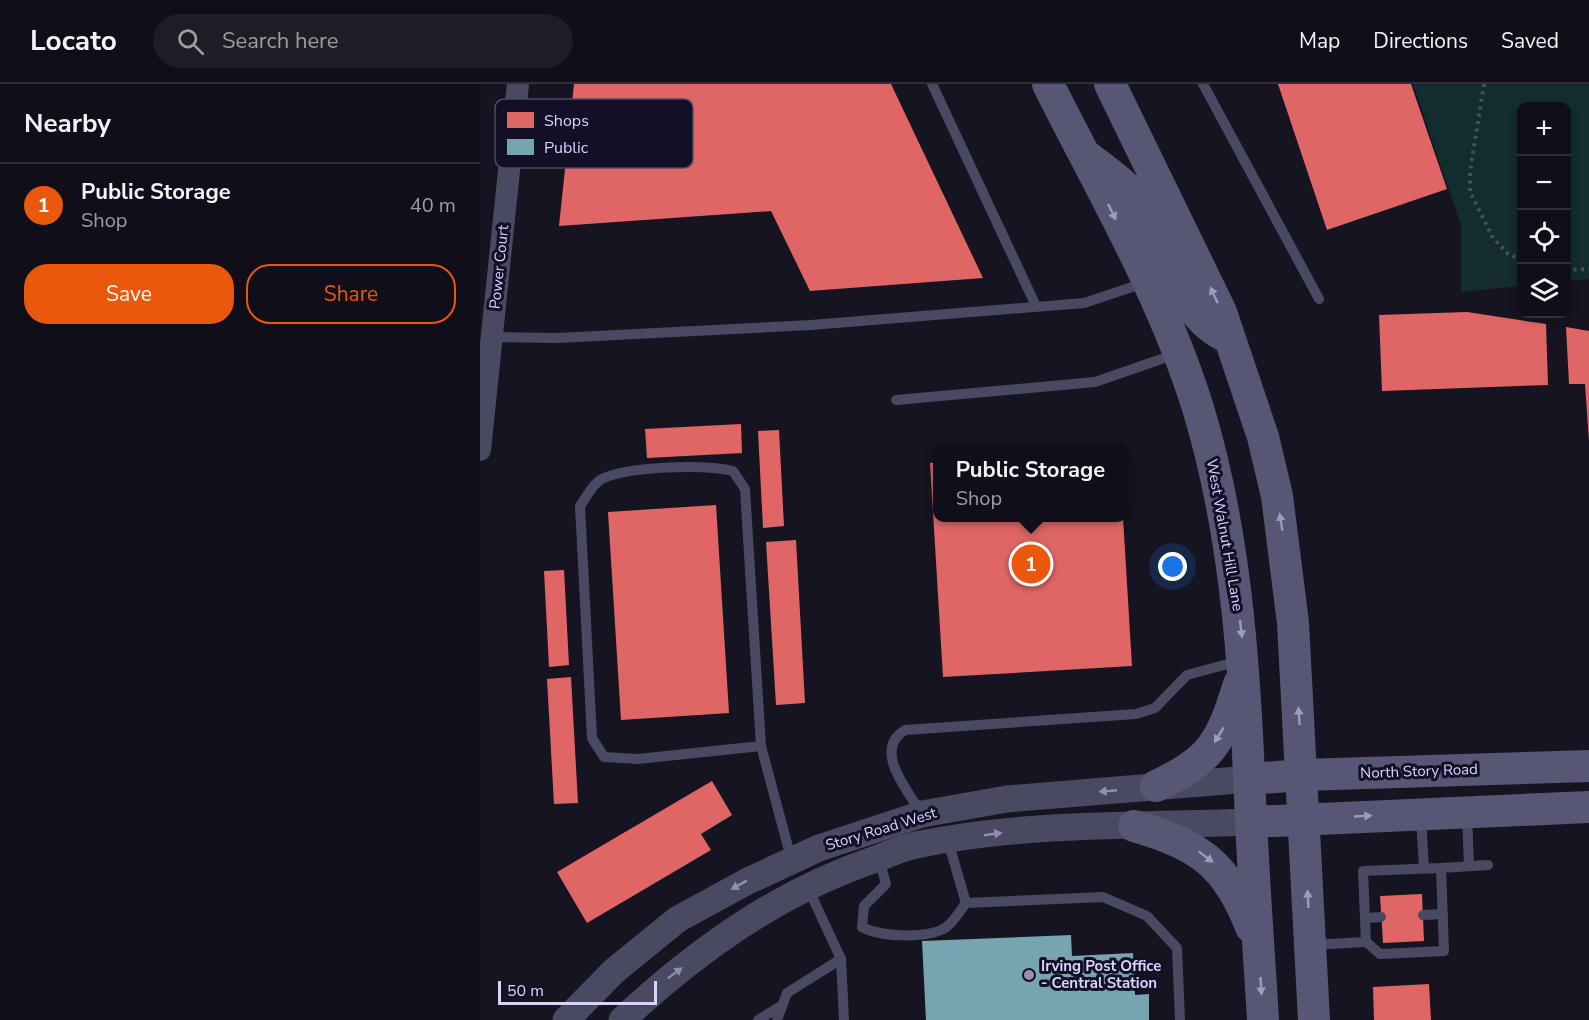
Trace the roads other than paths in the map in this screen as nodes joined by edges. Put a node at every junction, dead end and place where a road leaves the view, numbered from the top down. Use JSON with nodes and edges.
{"nodes":[{"id":1,"x":519,"y":84,"type":"edge"},
{"id":2,"x":932,"y":84,"type":"edge"},
{"id":3,"x":1048,"y":84,"type":"edge"},
{"id":4,"x":1203,"y":84,"type":"edge"},
{"id":5,"x":1118,"y":89,"type":"edge"},
{"id":6,"x":517,"y":99,"type":"edge"},
{"id":7,"x":1083,"y":154,"type":"junction"},
{"id":8,"x":510,"y":168,"type":"edge"},
{"id":9,"x":1147,"y":282,"type":"junction"},
{"id":10,"x":1319,"y":299,"type":"dead end"},
{"id":11,"x":1036,"y":306,"type":"junction"},
{"id":12,"x":1228,"y":333,"type":"junction"},
{"id":13,"x":492,"y":337,"type":"junction"},
{"id":14,"x":1178,"y":354,"type":"junction"},
{"id":15,"x":897,"y":400,"type":"dead end"},
{"id":16,"x":480,"y":450,"type":"edge"},
{"id":17,"x":1244,"y":660,"type":"junction"},
{"id":18,"x":761,"y":746,"type":"junction"},
{"id":19,"x":1589,"y":766,"type":"edge"},
{"id":20,"x":1548,"y":768,"type":"junction"},
{"id":21,"x":1302,"y":775,"type":"junction"},
{"id":22,"x":1250,"y":779,"type":"junction"},
{"id":23,"x":1156,"y":786,"type":"junction"},
{"id":24,"x":1589,"y":807,"type":"edge"},
{"id":25,"x":1549,"y":808,"type":"junction"},
{"id":26,"x":1467,"y":811,"type":"junction"},
{"id":27,"x":1421,"y":813,"type":"junction"},
{"id":28,"x":922,"y":814,"type":"junction"},
{"id":29,"x":1305,"y":818,"type":"junction"},
{"id":30,"x":1251,"y":822,"type":"junction"},
{"id":31,"x":1134,"y":826,"type":"junction"},
{"id":32,"x":948,"y":840,"type":"junction"},
{"id":33,"x":791,"y":858,"type":"junction"},
{"id":34,"x":878,"y":858,"type":"junction"},
{"id":35,"x":1488,"y":865,"type":"dead end"},
{"id":36,"x":1469,"y":866,"type":"junction"},
{"id":37,"x":1424,"y":868,"type":"junction"},
{"id":38,"x":1441,"y":868,"type":"junction"},
{"id":39,"x":807,"y":887,"type":"junction"},
{"id":40,"x":966,"y":903,"type":"junction"},
{"id":41,"x":1443,"y":914,"type":"junction"},
{"id":42,"x":1423,"y":915,"type":"dead end"},
{"id":43,"x":1381,"y":917,"type":"dead end"},
{"id":44,"x":1365,"y":918,"type":"junction"},
{"id":45,"x":1366,"y":942,"type":"junction"},
{"id":46,"x":1311,"y":945,"type":"junction"},
{"id":47,"x":1258,"y":946,"type":"junction"},
{"id":48,"x":841,"y":958,"type":"junction"},
{"id":49,"x":781,"y":1006,"type":"junction"},
{"id":50,"x":567,"y":1020,"type":"edge"},
{"id":51,"x":622,"y":1020,"type":"edge"},
{"id":52,"x":758,"y":1020,"type":"edge"},
{"id":53,"x":777,"y":1020,"type":"edge"},
{"id":54,"x":844,"y":1020,"type":"edge"},
{"id":55,"x":1180,"y":1020,"type":"edge"},
{"id":56,"x":1263,"y":1020,"type":"edge"},
{"id":57,"x":1314,"y":1020,"type":"edge"}],
"edges":[{"from":1,"to":6,"type":"street","name":"Power Court"},
{"from":2,"to":11,"type":"lane"},
{"from":3,"to":7,"type":"main road","name":"West Walnut Hill Lane"},
{"from":4,"to":10,"type":"lane"},
{"from":12,"to":5,"type":"main road","one_way":true},
{"from":7,"to":9,"type":"main road","name":"West Walnut Hill Lane","one_way":true},
{"from":7,"to":12,"type":"main road"},
{"from":8,"to":13,"type":"street","name":"Power Court"},
{"from":9,"to":11,"type":"lane"},
{"from":9,"to":14,"type":"main road","name":"West Walnut Hill Lane"},
{"from":11,"to":13,"type":"lane"},
{"from":21,"to":12,"type":"main road","one_way":true},
{"from":13,"to":16,"type":"street","name":"Power Court"},
{"from":14,"to":15,"type":"lane"},
{"from":14,"to":17,"type":"main road","name":"West Walnut Hill Lane","one_way":true},
{"from":17,"to":22,"type":"main road","name":"West Walnut Hill Lane"},
{"from":17,"to":23,"type":"main road","one_way":true},
{"from":17,"to":28,"type":"lane"},
{"from":18,"to":18,"type":"lane"},
{"from":18,"to":33,"type":"lane"},
{"from":19,"to":20,"type":"main road","name":"North Story Road"},
{"from":20,"to":21,"type":"main road","name":"North Story Road"},
{"from":20,"to":25,"type":"main road"},
{"from":21,"to":22,"type":"main road","name":"North Story Road"},
{"from":21,"to":29,"type":"main road"},
{"from":22,"to":23,"type":"street","name":"Story Road West"},
{"from":22,"to":30,"type":"main road","name":"West Walnut Hill Lane"},
{"from":23,"to":28,"type":"street","name":"Story Road West","one_way":true},
{"from":24,"to":25,"type":"main road"},
{"from":25,"to":26,"type":"main road"},
{"from":26,"to":27,"type":"main road"},
{"from":26,"to":36,"type":"lane"},
{"from":29,"to":27,"type":"main road","one_way":true},
{"from":27,"to":37,"type":"lane"},
{"from":28,"to":33,"type":"street","name":"Story Road West"},
{"from":29,"to":30,"type":"main road"},
{"from":46,"to":29,"type":"main road","one_way":true},
{"from":30,"to":31,"type":"street","name":"Story Road West"},
{"from":30,"to":47,"type":"main road","name":"West Walnut Hill Lane"},
{"from":32,"to":31,"type":"street","name":"Story Road West","one_way":true},
{"from":31,"to":47,"type":"main road","one_way":true},
{"from":32,"to":34,"type":"street","name":"Story Road West"},
{"from":32,"to":40,"type":"lane"},
{"from":33,"to":39,"type":"street"},
{"from":33,"to":50,"type":"street","name":"Story Road West","one_way":true},
{"from":34,"to":39,"type":"street","name":"Story Road West"},
{"from":34,"to":40,"type":"lane"},
{"from":35,"to":36,"type":"lane"},
{"from":36,"to":38,"type":"lane"},
{"from":37,"to":38,"type":"lane"},
{"from":37,"to":44,"type":"lane"},
{"from":38,"to":41,"type":"lane"},
{"from":39,"to":48,"type":"lane"},
{"from":51,"to":39,"type":"street","name":"Story Road West","one_way":true},
{"from":40,"to":55,"type":"lane"},
{"from":41,"to":42,"type":"lane"},
{"from":41,"to":45,"type":"lane"},
{"from":43,"to":44,"type":"lane"},
{"from":44,"to":45,"type":"lane"},
{"from":45,"to":46,"type":"lane"},
{"from":46,"to":57,"type":"main road"},
{"from":47,"to":56,"type":"main road","name":"West Walnut Hill Lane","one_way":true},
{"from":48,"to":49,"type":"lane"},
{"from":48,"to":54,"type":"lane"},
{"from":49,"to":52,"type":"lane"},
{"from":49,"to":53,"type":"lane"}]}
